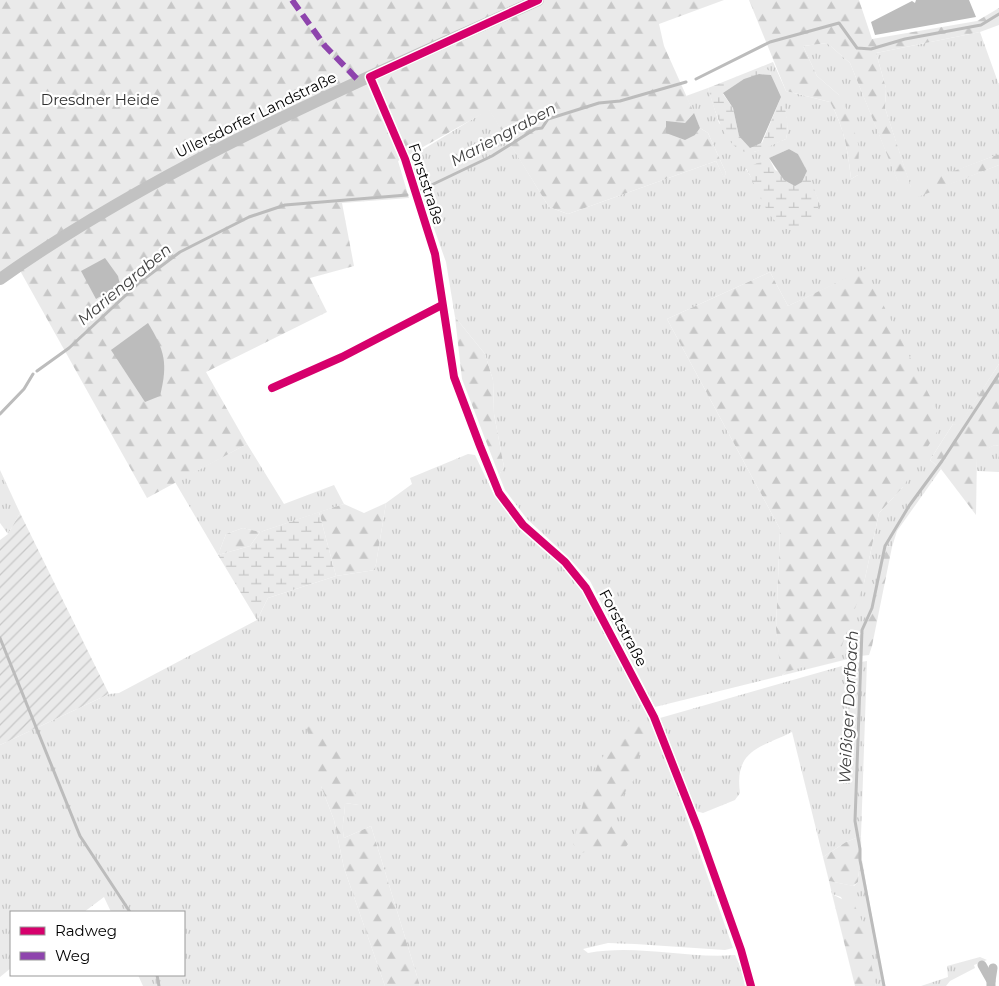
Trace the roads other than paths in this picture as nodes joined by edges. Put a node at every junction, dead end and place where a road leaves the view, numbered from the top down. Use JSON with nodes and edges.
{"nodes":[{"id":1,"x":538,"y":0,"type":"edge"},
{"id":2,"x":370,"y":77,"type":"junction"},
{"id":3,"x":0,"y":279,"type":"edge"},
{"id":4,"x":442,"y":305,"type":"junction"},
{"id":5,"x":272,"y":388,"type":"dead end"},
{"id":6,"x":982,"y":965,"type":"dead end"},
{"id":7,"x":993,"y":968,"type":"dead end"},
{"id":8,"x":991,"y":983,"type":"edge"},
{"id":9,"x":751,"y":986,"type":"edge"}],
"edges":[{"from":1,"to":2,"type":"main road","name":"Ullersdorfer Landstraße"},
{"from":2,"to":3,"type":"main road","name":"Ullersdorfer Landstraße"},
{"from":2,"to":4,"type":"street","name":"Forststraße"},
{"from":4,"to":5,"type":"street"},
{"from":4,"to":9,"type":"street","name":"Forststraße"},
{"from":6,"to":8,"type":"street"},
{"from":7,"to":8,"type":"street"}]}
